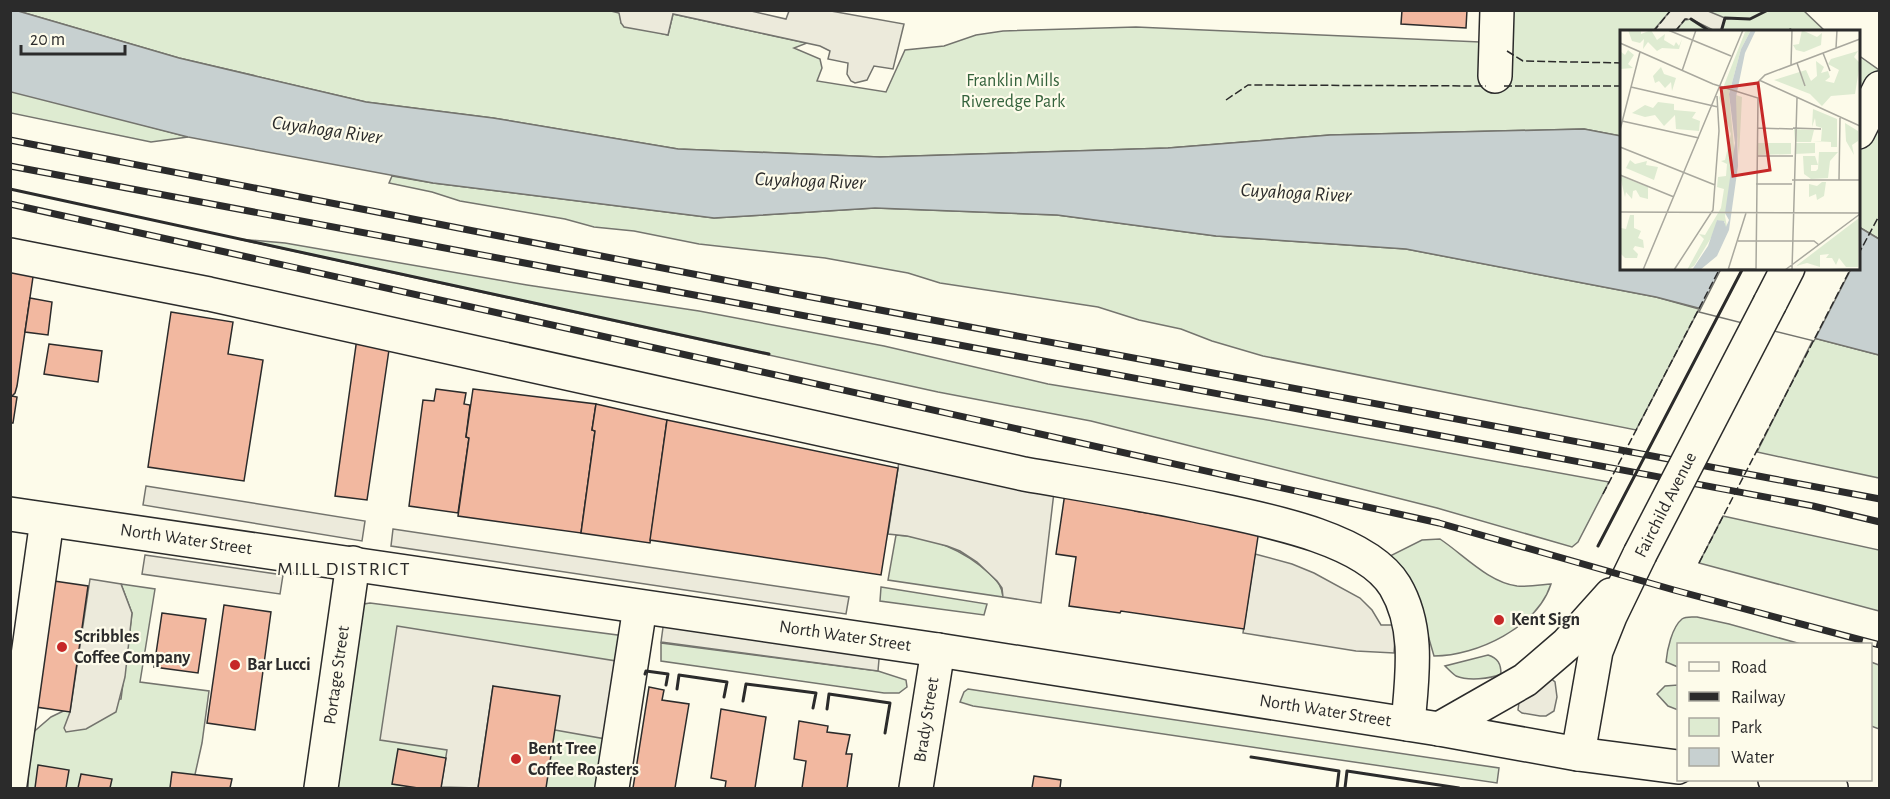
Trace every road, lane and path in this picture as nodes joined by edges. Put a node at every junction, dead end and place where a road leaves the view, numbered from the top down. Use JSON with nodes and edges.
{"nodes":[{"id":1,"x":1497,"y":10,"type":"edge"},
{"id":2,"x":1495,"y":76,"type":"dead end"},
{"id":3,"x":1880,"y":88,"type":"edge"},
{"id":4,"x":1860,"y":128,"type":"edge"},
{"id":5,"x":10,"y":255,"type":"edge"},
{"id":6,"x":1787,"y":270,"type":"edge"},
{"id":7,"x":10,"y":514,"type":"edge"},
{"id":8,"x":47,"y":520,"type":"junction"},
{"id":9,"x":353,"y":563,"type":"junction"},
{"id":10,"x":1634,"y":565,"type":"junction"},
{"id":11,"x":640,"y":607,"type":"junction"},
{"id":12,"x":938,"y":650,"type":"junction"},
{"id":13,"x":1423,"y":726,"type":"junction"},
{"id":14,"x":1578,"y":754,"type":"junction"},
{"id":15,"x":1677,"y":767,"type":"edge"},
{"id":16,"x":1780,"y":781,"type":"edge"},
{"id":17,"x":10,"y":784,"type":"edge"},
{"id":18,"x":321,"y":789,"type":"edge"},
{"id":19,"x":612,"y":789,"type":"edge"},
{"id":20,"x":916,"y":789,"type":"edge"},
{"id":21,"x":1831,"y":789,"type":"edge"}],
"edges":[{"from":1,"to":2,"type":"main road"},
{"from":3,"to":4,"type":"main road"},
{"from":5,"to":13,"type":"main road"},
{"from":6,"to":10,"type":"main road","name":"Fairchild Avenue","bridge":true},
{"from":7,"to":8,"type":"main road","name":"North Water Street"},
{"from":8,"to":9,"type":"main road","name":"North Water Street"},
{"from":8,"to":17,"type":"main road"},
{"from":9,"to":11,"type":"main road","name":"North Water Street"},
{"from":9,"to":18,"type":"main road","name":"Portage Street"},
{"from":10,"to":13,"type":"main road"},
{"from":10,"to":14,"type":"main road","name":"Fairchild Avenue"},
{"from":11,"to":12,"type":"main road","name":"North Water Street"},
{"from":11,"to":19,"type":"main road"},
{"from":12,"to":13,"type":"main road","name":"North Water Street"},
{"from":12,"to":20,"type":"main road","name":"Brady Street"},
{"from":13,"to":14,"type":"main road","name":"North Water Street"},
{"from":14,"to":15,"type":"main road","name":"North Water Street"},
{"from":16,"to":21,"type":"main road"}]}
